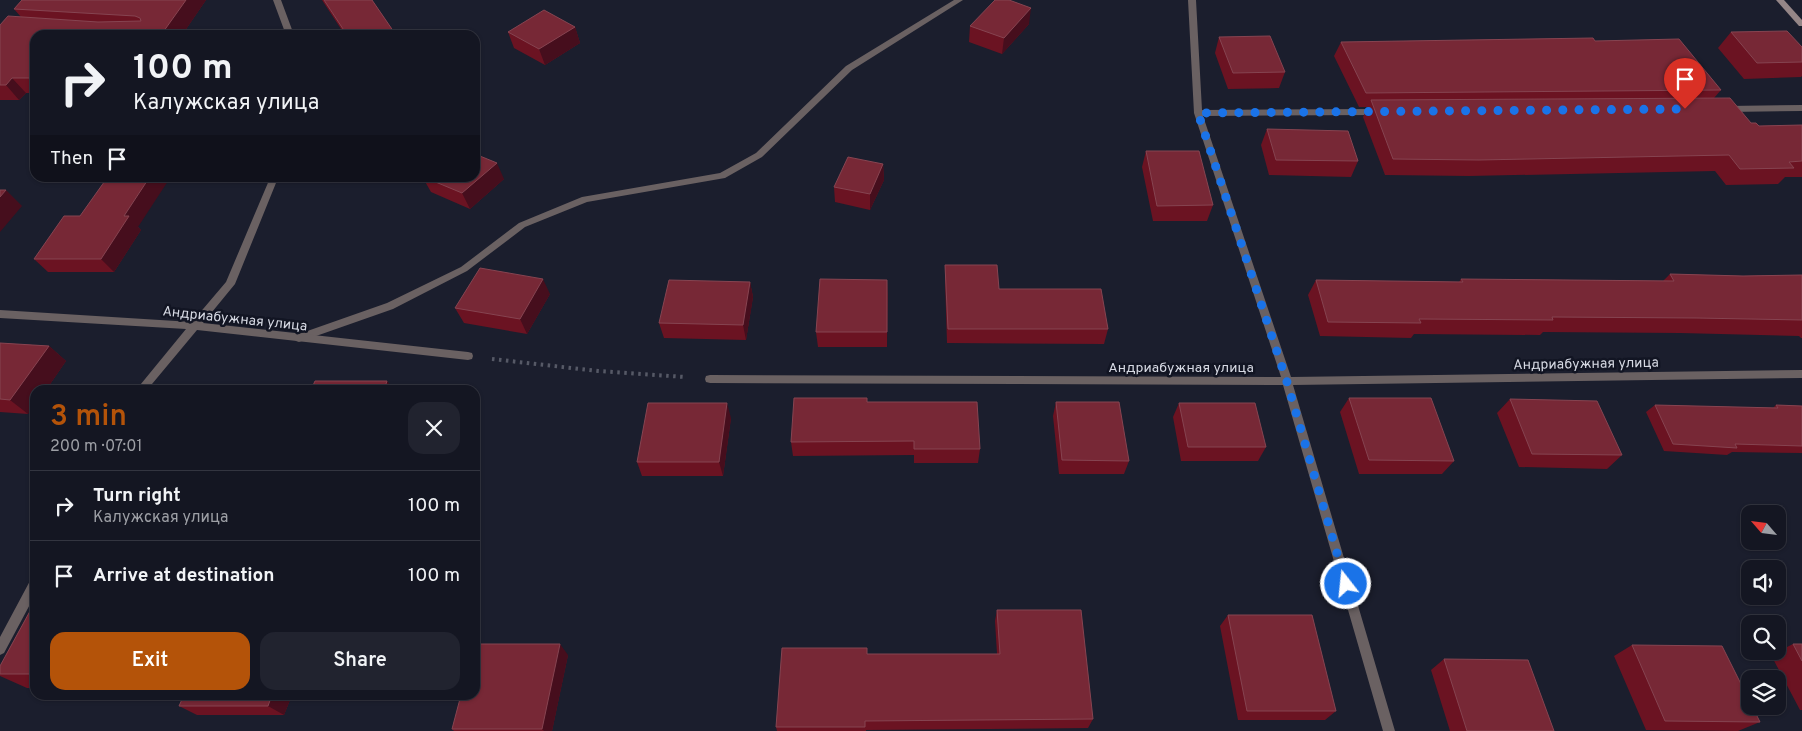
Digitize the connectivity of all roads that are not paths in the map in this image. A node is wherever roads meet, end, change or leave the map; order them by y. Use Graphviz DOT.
graph roads {
  1 [pos="277,0"];
  2 [pos="959,0"];
  3 [pos="1192,0"];
  4 [pos="1780,0"];
  5 [pos="1802,24"];
  6 [pos="288,30"];
  7 [pos="1802,108"];
  8 [pos="1713,109"];
  9 [pos="1386,112"];
  10 [pos="1198,113"];
  11 [pos="272,182"];
  12 [pos="0,314"];
  13 [pos="195,326"];
  14 [pos="298,338"];
  15 [pos="468,356"];
  16 [pos="1802,374"];
  17 [pos="710,378"];
  18 [pos="1287,382"];
  19 [pos="145,385"];
  20 [pos="30,592"];
  21 [pos="0,649"];
  22 [pos="1389,731"];
  1 -- 6 [label="street"];
  2 -- 14 [label="street"];
  3 -- 10 [label="street"];
  4 -- 5 [label="main road"];
  7 -- 8 [label="street"];
  9 -- 10 [label="street"];
  10 -- 18 [label="street"];
  11 -- 13 [label="street"];
  12 -- 13 [label="street, Андриабужная улица"];
  13 -- 14 [label="street, Андриабужная улица"];
  13 -- 19 [label="street"];
  14 -- 15 [label="street, Андриабужная улица"];
  16 -- 18 [label="street, Андриабужная улица"];
  17 -- 18 [label="street, Андриабужная улица"];
  18 -- 22 [label="street"];
  20 -- 21 [label="street"];
}
